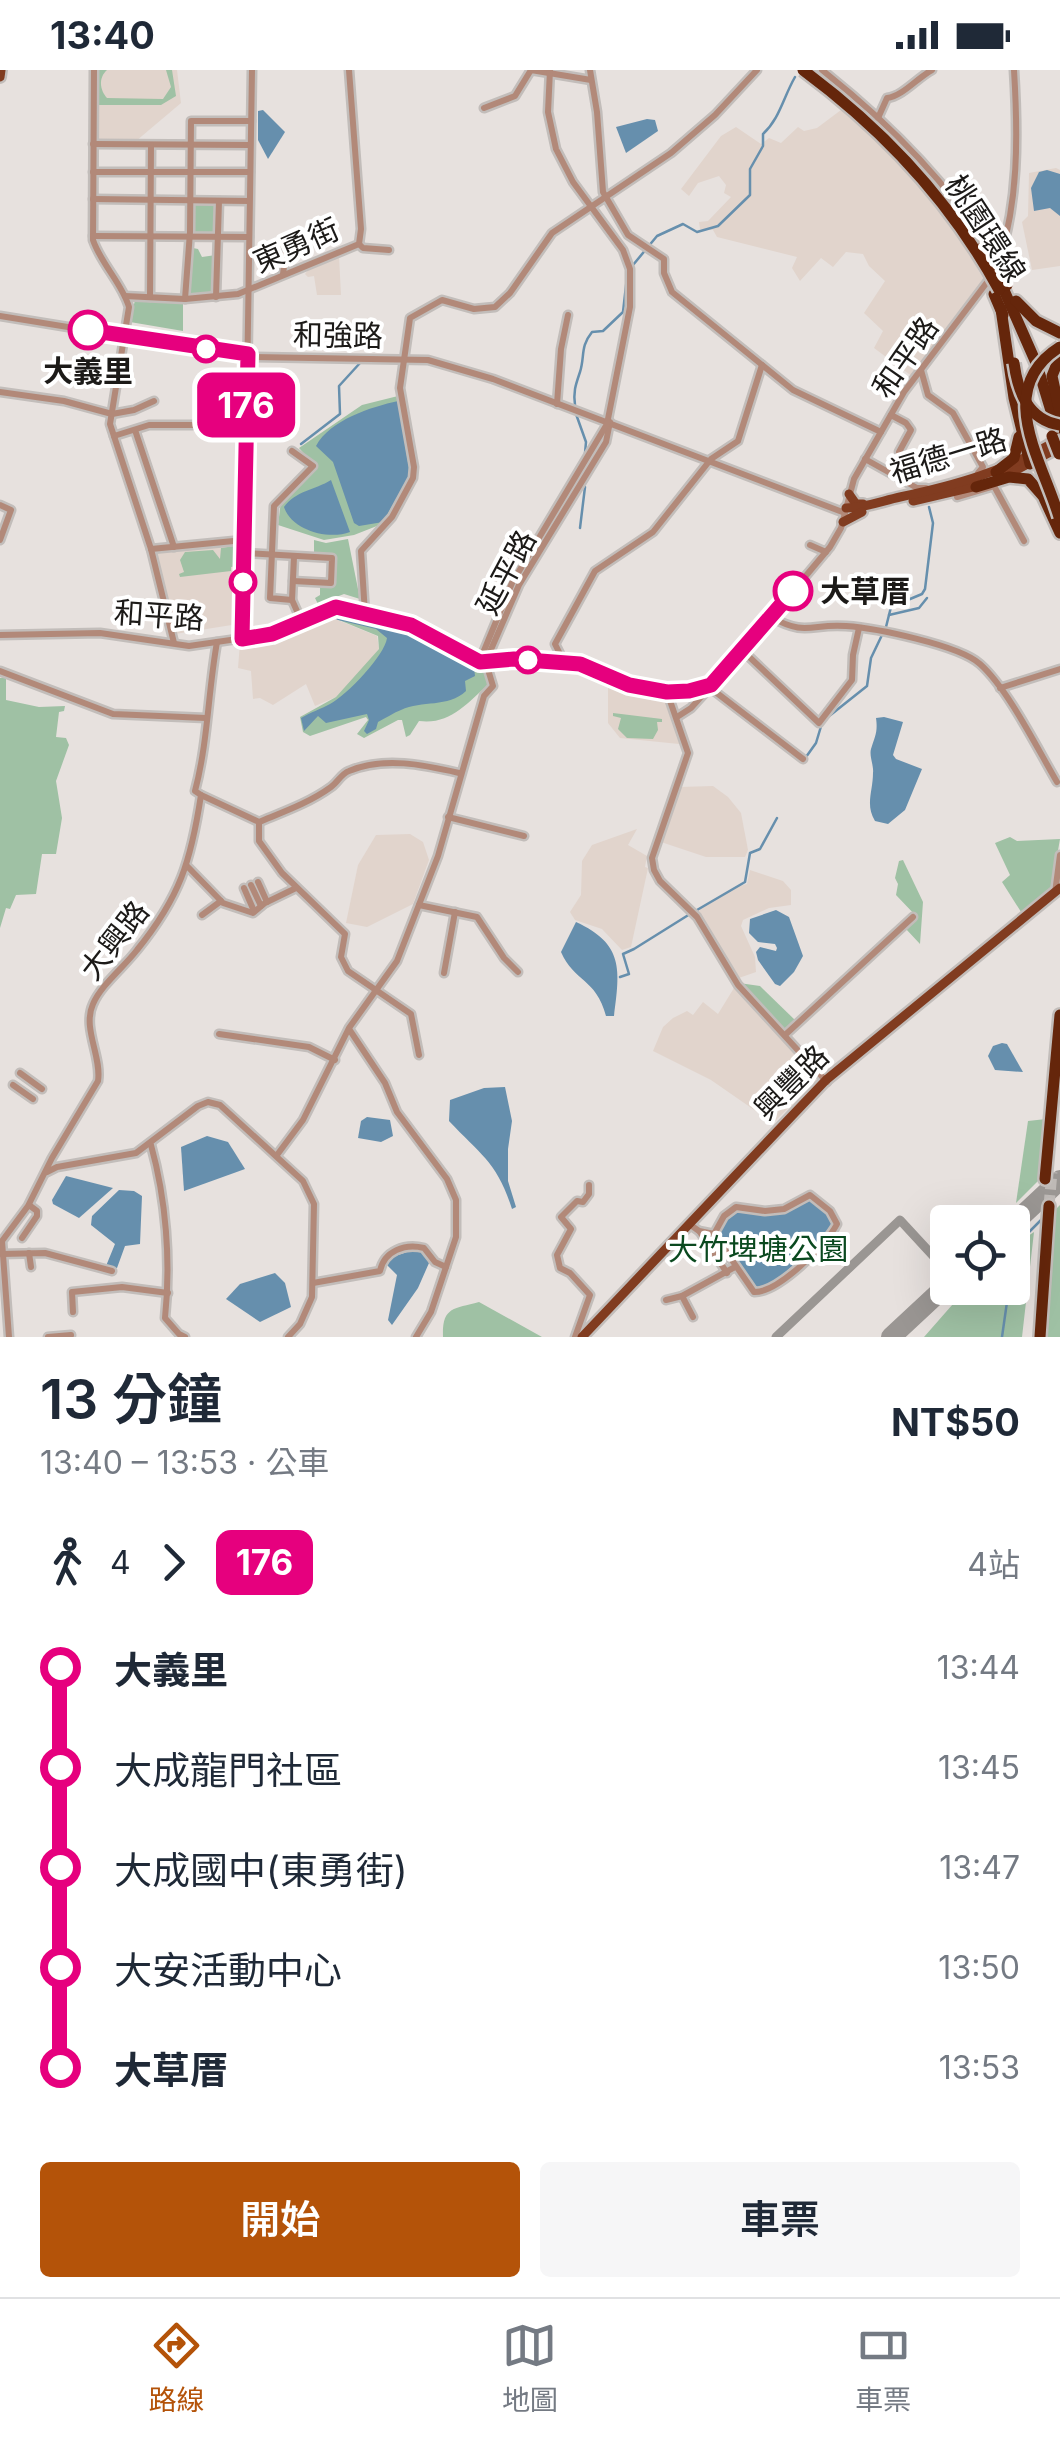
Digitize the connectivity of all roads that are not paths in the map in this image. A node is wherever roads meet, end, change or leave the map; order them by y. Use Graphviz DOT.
graph roads {
  1 [pos="94,70"];
  2 [pos="252,70"];
  3 [pos="348,70"];
  4 [pos="590,70"];
  5 [pos="757,70"];
  6 [pos="814,70"];
  7 [pos="822,70"];
  8 [pos="932,70"];
  9 [pos="1014,70"];
  10 [pos="550,71"];
  11 [pos="800,71"];
  12 [pos="591,80"];
  13 [pos="843,87"];
  14 [pos="835,100"];
  15 [pos="484,108"];
  16 [pos="878,118"];
  17 [pos="251,121"];
  18 [pos="93,144"];
  19 [pos="151,145"];
  20 [pos="190,145"];
  21 [pos="250,146"];
  22 [pos="93,172"];
  23 [pos="250,172"];
  24 [pos="150,173"];
  25 [pos="190,173"];
  26 [pos="606,196"];
  27 [pos="93,199"];
  28 [pos="150,201"];
  29 [pos="249,201"];
  30 [pos="190,202"];
  31 [pos="220,202"];
  32 [pos="590,206"];
  33 [pos="93,236"];
  34 [pos="150,236"];
  35 [pos="190,236"];
  36 [pos="220,236"];
  37 [pos="249,236"];
  38 [pos="288,238"];
  39 [pos="359,244"];
  40 [pos="389,250"];
  41 [pos="998,266"];
  42 [pos="283,276"];
  43 [pos="998,288"];
  44 [pos="248,292"];
  45 [pos="125,296"];
  46 [pos="150,296"];
  47 [pos="216,297"];
  48 [pos="186,299"];
  49 [pos="1001,309"];
  50 [pos="568,315"];
  51 [pos="0,316"];
  52 [pos="1060,330"];
  53 [pos="124,336"];
  54 [pos="731,342"];
  55 [pos="717,346"];
  56 [pos="1060,346"];
  57 [pos="248,354"];
  58 [pos="403,356"];
  59 [pos="1060,356"];
  60 [pos="762,365"];
  61 [pos="921,369"];
  62 [pos="0,392"];
  63 [pos="154,401"];
  64 [pos="558,402"];
  65 [pos="1017,412"];
  66 [pos="1060,413"];
  67 [pos="112,414"];
  68 [pos="891,416"];
  69 [pos="609,423"];
  70 [pos="246,424"];
  71 [pos="135,430"];
  72 [pos="881,432"];
  73 [pos="114,436"];
  74 [pos="1058,436"];
  75 [pos="292,451"];
  76 [pos="898,452"];
  77 [pos="1059,457"];
  78 [pos="865,460"];
  79 [pos="1029,460"];
  80 [pos="710,461"];
  81 [pos="996,472"];
  82 [pos="955,487"];
  83 [pos="976,487"];
  84 [pos="849,494"];
  85 [pos="886,501"];
  86 [pos="0,505"];
  87 [pos="845,514"];
  88 [pos="1060,518"];
  89 [pos="1060,534"];
  90 [pos="0,540"];
  91 [pos="244,540"];
  92 [pos="1024,542"];
  93 [pos="810,545"];
  94 [pos="174,547"];
  95 [pos="151,549"];
  96 [pos="826,552"];
  97 [pos="244,553"];
  98 [pos="272,555"];
  99 [pos="294,556"];
  100 [pos="293,582"];
  101 [pos="292,600"];
  102 [pos="364,614"];
  103 [pos="771,616"];
  104 [pos="301,620"];
  105 [pos="860,628"];
  106 [pos="0,635"];
  107 [pos="242,639"];
  108 [pos="217,642"];
  109 [pos="174,644"];
  110 [pos="743,651"];
  111 [pos="560,654"];
  112 [pos="485,662"];
  113 [pos="1060,669"];
  114 [pos="1,672"];
  115 [pos="710,686"];
  116 [pos="1000,688"];
  117 [pos="667,692"];
  118 [pos="206,718"];
  119 [pos="677,718"];
  120 [pos="804,759"];
  121 [pos="460,773"];
  122 [pos="1057,782"];
  123 [pos="198,793"];
  124 [pos="448,817"];
  125 [pos="259,822"];
  126 [pos="524,836"];
  127 [pos="1060,855"];
  128 [pos="188,866"];
  129 [pos="296,888"];
  130 [pos="1057,893"];
  131 [pos="221,902"];
  132 [pos="264,904"];
  133 [pos="419,905"];
  134 [pos="456,912"];
  135 [pos="254,913"];
  136 [pos="202,915"];
  137 [pos="913,918"];
  138 [pos="518,972"];
  139 [pos="444,973"];
  140 [pos="376,990"];
  141 [pos="1060,1015"];
  142 [pos="349,1028"];
  143 [pos="219,1034"];
  144 [pos="785,1035"];
  145 [pos="419,1054"];
  146 [pos="335,1060"];
  147 [pos="20,1073"];
  148 [pos="827,1082"];
  149 [pos="13,1085"];
  150 [pos="1060,1088"];
  151 [pos="42,1089"];
  152 [pos="33,1100"];
  153 [pos="151,1145"];
  154 [pos="277,1155"];
  155 [pos="46,1173"];
  156 [pos="589,1185"];
  157 [pos="29,1204"];
  158 [pos="1045,1214"];
  159 [pos="696,1229"];
  160 [pos="714,1234"];
  161 [pos="22,1238"];
  162 [pos="29,1252"];
  163 [pos="2,1254"];
  164 [pos="31,1266"];
  165 [pos="446,1267"];
  166 [pos="735,1267"];
  167 [pos="112,1271"];
  168 [pos="727,1273"];
  169 [pos="313,1283"];
  170 [pos="168,1293"];
  171 [pos="682,1296"];
  172 [pos="666,1300"];
  173 [pos="73,1312"];
  174 [pos="693,1317"];
  175 [pos="71,1335"];
  176 [pos="8,1337"];
  177 [pos="48,1337"];
  178 [pos="185,1337"];
  179 [pos="288,1337"];
  180 [pos="416,1337"];
  181 [pos="581,1337"];
  182 [pos="1036,1337"];
  1 -- 18 [label="street"];
  2 -- 17 [label="street"];
  3 -- 39 [label="street, 東勇街"];
  4 -- 12 [label="street"];
  5 -- 26 [label="street"];
  6 -- 43 [label="highway, 桃園環線, bridge"];
  7 -- 13 [label="street"];
  8 -- 16 [label="street"];
  9 -- 41 [label="street, 和平路"];
  10 -- 12 [label="street"];
  10 -- 15 [label="street"];
  10 -- 32 [label="street, 延平路"];
  11 -- 14 [label="street"];
  11 -- 43 [label="highway, 桃園環線, bridge"];
  12 -- 26 [label="street"];
  13 -- 14 [label="street"];
  13 -- 16 [label="street"];
  14 -- 43 [label="street"];
  16 -- 41 [label="street"];
  17 -- 20 [label="street"];
  17 -- 21 [label="street"];
  18 -- 19 [label="street"];
  18 -- 22 [label="street"];
  19 -- 20 [label="street"];
  19 -- 24 [label="street"];
  20 -- 21 [label="street"];
  20 -- 25 [label="street"];
  21 -- 23 [label="street"];
  22 -- 24 [label="street"];
  22 -- 27 [label="street"];
  23 -- 25 [label="street"];
  23 -- 29 [label="street"];
  24 -- 25 [label="street"];
  24 -- 28 [label="street"];
  25 -- 30 [label="street"];
  26 -- 32 [label="street"];
  26 -- 60 [label="street"];
  27 -- 28 [label="street"];
  27 -- 33 [label="street"];
  28 -- 30 [label="street"];
  28 -- 34 [label="street"];
  29 -- 31 [label="street"];
  29 -- 37 [label="street"];
  30 -- 31 [label="street"];
  30 -- 35 [label="street"];
  31 -- 36 [label="street"];
  32 -- 58 [label="street"];
  32 -- 69 [label="street, 延平路"];
  33 -- 34 [label="street"];
  33 -- 45 [label="street"];
  34 -- 35 [label="street"];
  34 -- 46 [label="street"];
  35 -- 36 [label="street"];
  35 -- 48 [label="street"];
  36 -- 37 [label="street"];
  36 -- 47 [label="street"];
  37 -- 44 [label="street"];
  38 -- 42 [label="street"];
  39 -- 40 [label="street"];
  39 -- 42 [label="street, 東勇街"];
  41 -- 43 [label="street, 和平路"];
  42 -- 44 [label="street, 東勇街"];
  43 -- 49 [label="highway"];
  43 -- 52 [label="highway"];
  43 -- 61 [label="street, 和平路"];
  43 -- 74 [label="highway, 桃園環線"];
  44 -- 47 [label="street"];
  44 -- 57 [label="street, 東勇街"];
  45 -- 46 [label="street"];
  45 -- 53 [label="street"];
  46 -- 48 [label="street"];
  47 -- 48 [label="street"];
  49 -- 65 [label="highway"];
  49 -- 74 [label="highway, bridge"];
  50 -- 64 [label="street"];
  51 -- 53 [label="street, 和強路"];
  53 -- 57 [label="street, 和強路"];
  53 -- 67 [label="street"];
  54 -- 55 [label="street"];
  56 -- 88 [label="highway, bridge"];
  57 -- 58 [label="street, 和強路"];
  57 -- 70 [label="street, 東勇街"];
  58 -- 64 [label="street, 和強路"];
  58 -- 102 [label="street"];
  59 -- 66 [label="highway"];
  60 -- 72 [label="street"];
  60 -- 80 [label="street"];
  61 -- 68 [label="street, 和平路"];
  61 -- 82 [label="street"];
  62 -- 67 [label="street"];
  63 -- 67 [label="street"];
  64 -- 69 [label="street, 和強路"];
  65 -- 79 [label="highway"];
  65 -- 81 [label="highway"];
  67 -- 73 [label="street"];
  68 -- 72 [label="street, 和平路"];
  68 -- 76 [label="street"];
  69 -- 80 [label="street, 和強路"];
  69 -- 112 [label="street, 延平路"];
  70 -- 71 [label="street"];
  70 -- 91 [label="street, 東勇街"];
  71 -- 73 [label="street"];
  71 -- 94 [label="street"];
  72 -- 78 [label="street, 和平路"];
  73 -- 95 [label="street"];
  74 -- 77 [label="highway, 桃園環線, bridge"];
  74 -- 79 [label="main road, 福德一路"];
  75 -- 98 [label="street"];
  78 -- 82 [label="street"];
  78 -- 84 [label="street, 和平路"];
  79 -- 81 [label="main road, 福德一路"];
  79 -- 83 [label="main road, 福德一路"];
  80 -- 87 [label="street, 和強路"];
  80 -- 111 [label="street"];
  81 -- 82 [label="main road, 福德一路"];
  82 -- 83 [label="main road, 福德一路"];
  82 -- 85 [label="main road, 福德一路"];
  82 -- 87 [label="main road, 福德一路"];
  82 -- 92 [label="street"];
  83 -- 89 [label="highway"];
  84 -- 85 [label="main road"];
  84 -- 87 [label="street, 和平路"];
  85 -- 87 [label="main road, 福德一路"];
  86 -- 90 [label="street"];
  87 -- 96 [label="street, 和平路"];
  91 -- 94 [label="street"];
  91 -- 97 [label="street, 東勇街"];
  93 -- 96 [label="street"];
  94 -- 95 [label="street"];
  95 -- 109 [label="street"];
  96 -- 103 [label="street, 和平路"];
  97 -- 98 [label="street"];
  97 -- 107 [label="street, 東勇街"];
  98 -- 99 [label="street"];
  98 -- 101 [label="street"];
  99 -- 100 [label="street"];
  99 -- 100 [label="street"];
  100 -- 101 [label="street"];
  101 -- 104 [label="street"];
  102 -- 104 [label="street, 和平路"];
  102 -- 112 [label="street, 和平路"];
  103 -- 105 [label="street"];
  103 -- 110 [label="street, 和平路"];
  104 -- 107 [label="street, 和平路"];
  105 -- 110 [label="street"];
  105 -- 116 [label="street"];
  106 -- 109 [label="street, 和平路"];
  107 -- 108 [label="street, 和平路"];
  108 -- 109 [label="street, 和平路"];
  108 -- 118 [label="street, 大興路"];
  110 -- 115 [label="street, 和平路"];
  112 -- 117 [label="street, 和平路"];
  112 -- 121 [label="street, 延平路"];
  113 -- 116 [label="street"];
  114 -- 118 [label="street"];
  115 -- 117 [label="street, 和平路"];
  115 -- 119 [label="street, 和平路"];
  115 -- 120 [label="street"];
  116 -- 122 [label="street"];
  117 -- 119 [label="street"];
  118 -- 123 [label="street, 大興路"];
  119 -- 144 [label="street"];
  121 -- 124 [label="street, 延平路"];
  121 -- 125 [label="street"];
  123 -- 125 [label="street"];
  123 -- 128 [label="street, 大興路"];
  124 -- 126 [label="street"];
  124 -- 133 [label="street, 延平路"];
  125 -- 129 [label="street"];
  127 -- 130 [label="street"];
  128 -- 131 [label="street"];
  128 -- 155 [label="street, 大興路"];
  129 -- 132 [label="street"];
  129 -- 140 [label="street"];
  130 -- 148 [label="main road, 興豐路"];
  131 -- 135 [label="street"];
  131 -- 136 [label="street"];
  132 -- 135 [label="street"];
  132 -- 135 [label="street"];
  133 -- 134 [label="street"];
  133 -- 140 [label="street, 延平路"];
  134 -- 138 [label="street"];
  134 -- 139 [label="street"];
  137 -- 144 [label="street"];
  140 -- 142 [label="street, 延平路"];
  140 -- 145 [label="street"];
  141 -- 150 [label="highway"];
  142 -- 146 [label="street, 延平路"];
  142 -- 165 [label="street"];
  143 -- 146 [label="street"];
  144 -- 148 [label="street"];
  146 -- 154 [label="street, 延平路"];
  147 -- 151 [label="street"];
  148 -- 159 [label="main road, 興豐路"];
  148 -- 181 [label="main road, 興豐路"];
  149 -- 152 [label="street"];
  153 -- 154 [label="street"];
  153 -- 155 [label="street"];
  153 -- 170 [label="street"];
  154 -- 169 [label="street"];
  155 -- 157 [label="street, 大興路"];
  156 -- 181 [label="street"];
  157 -- 161 [label="street"];
  157 -- 163 [label="street, 大興路"];
  158 -- 182 [label="highway"];
  159 -- 160 [label="street"];
  159 -- 168 [label="street"];
  159 -- 181 [label="main road, 興豐路"];
  160 -- 166 [label="street"];
  160 -- 166 [label="street"];
  162 -- 163 [label="street"];
  162 -- 164 [label="street"];
  162 -- 167 [label="street"];
  163 -- 176 [label="street"];
  165 -- 169 [label="street"];
  165 -- 180 [label="street"];
  166 -- 168 [label="street"];
  168 -- 171 [label="street"];
  169 -- 179 [label="street"];
  170 -- 173 [label="street"];
  170 -- 178 [label="street"];
  171 -- 172 [label="street"];
  171 -- 174 [label="street"];
  175 -- 177 [label="street"];
}
